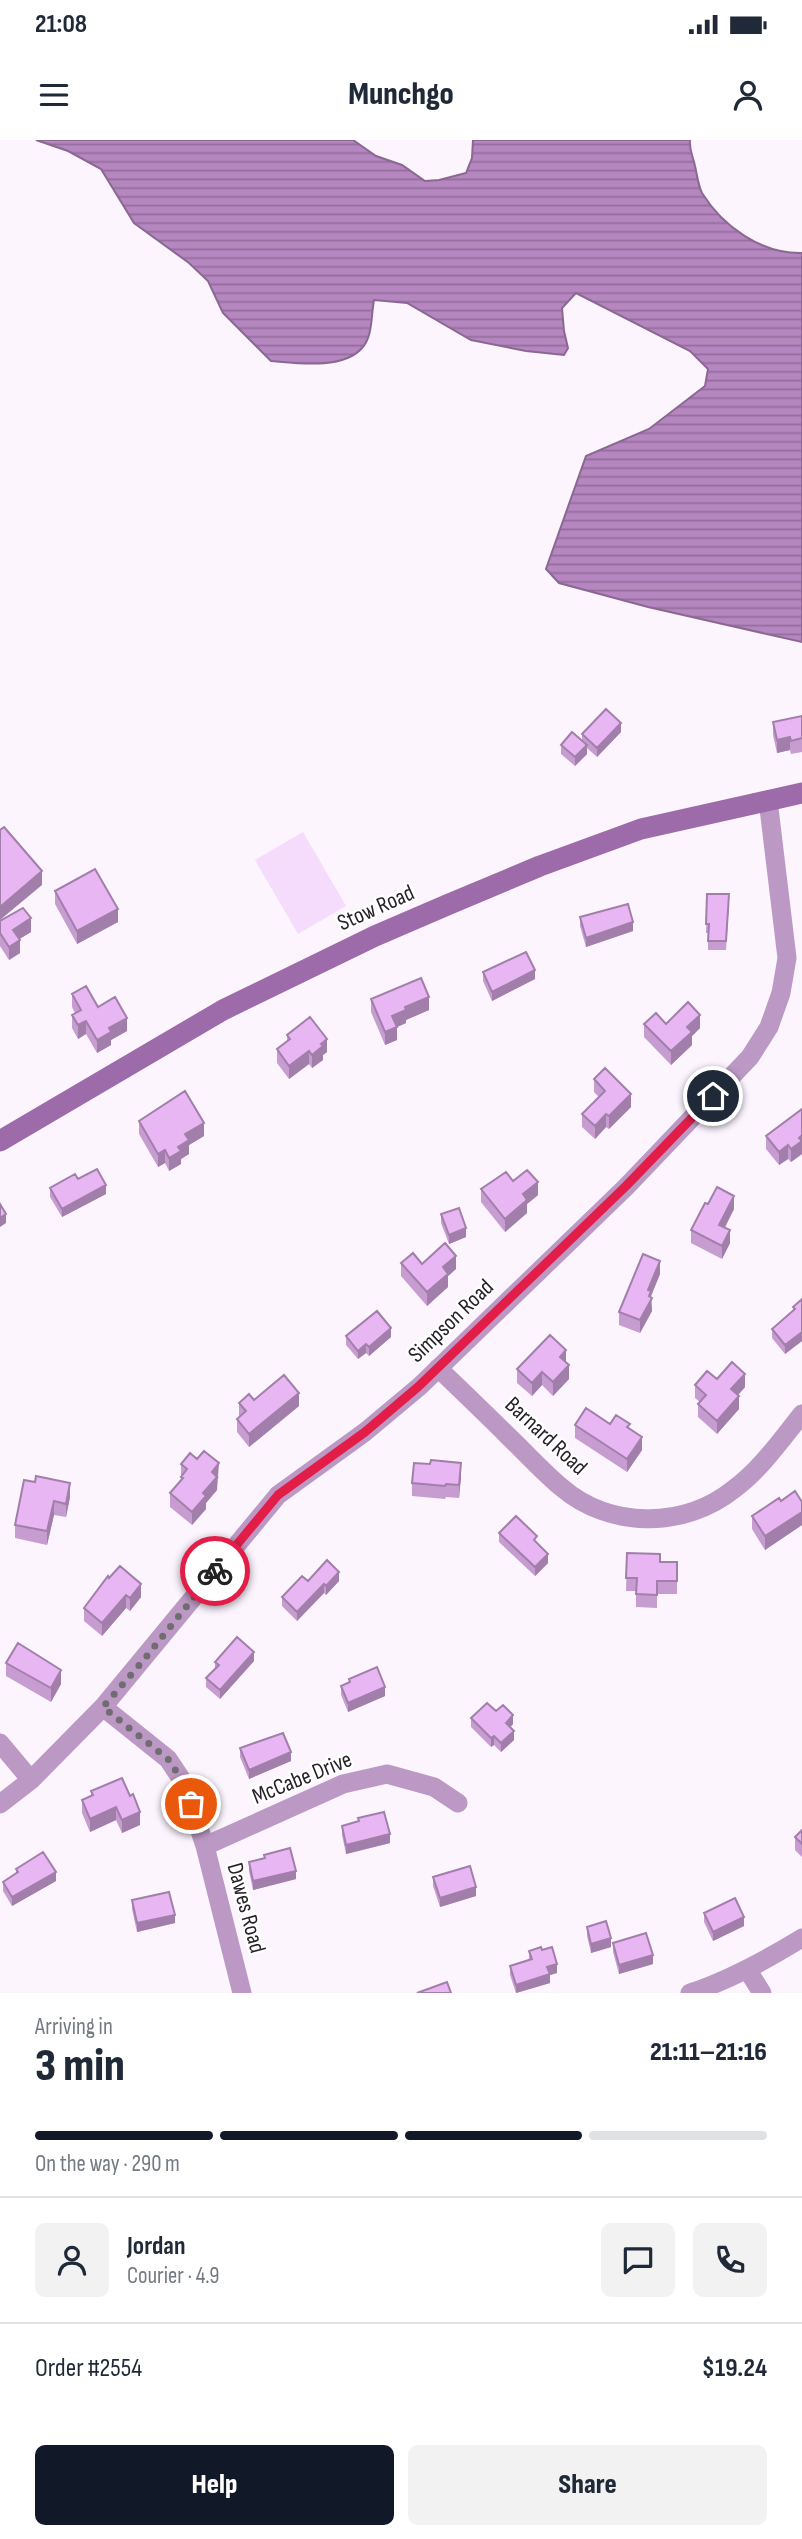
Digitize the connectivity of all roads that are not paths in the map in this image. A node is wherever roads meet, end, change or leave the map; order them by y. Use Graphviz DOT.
graph roads {
  1 [pos="802,793"];
  2 [pos="768,800"];
  3 [pos="0,1141"];
  4 [pos="438,1368"];
  5 [pos="802,1414"];
  6 [pos="103,1707"];
  7 [pos="0,1743"];
  8 [pos="31,1780"];
  9 [pos="458,1803"];
  10 [pos="0,1804"];
  11 [pos="205,1846"];
  12 [pos="802,1938"];
  13 [pos="747,1969"];
  14 [pos="242,1993"];
  15 [pos="690,1993"];
  16 [pos="762,1993"];
  1 -- 2 [label="street, Stow Road"];
  2 -- 3 [label="street, Stow Road"];
  2 -- 4 [label="street, Simpson Road"];
  4 -- 5 [label="street, Barnard Road"];
  4 -- 6 [label="street, Simpson Road"];
  6 -- 8 [label="street, Simpson Road"];
  6 -- 11 [label="street, Dawes Road"];
  7 -- 8 [label="street"];
  8 -- 10 [label="street, Simpson Road"];
  9 -- 11 [label="street, McCabe Drive"];
  11 -- 14 [label="street, Dawes Road"];
  12 -- 13 [label="street"];
  13 -- 15 [label="street"];
  13 -- 16 [label="street"];
}
